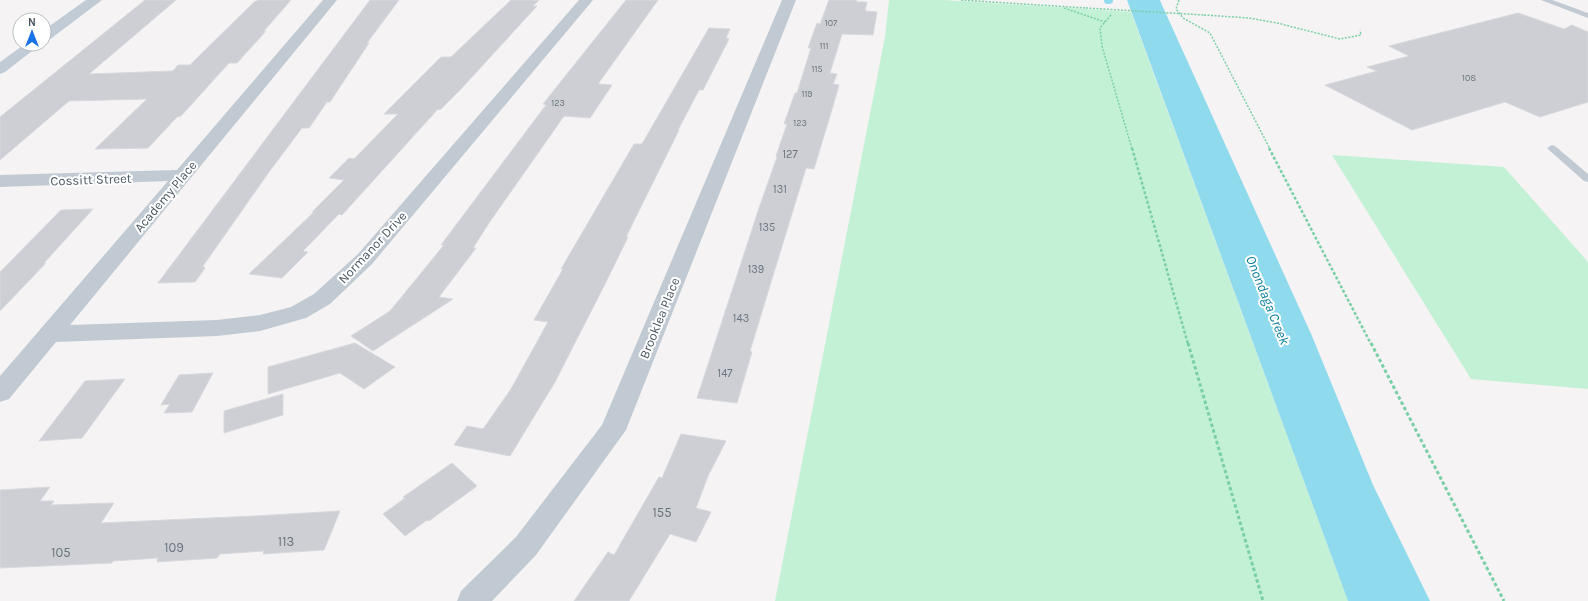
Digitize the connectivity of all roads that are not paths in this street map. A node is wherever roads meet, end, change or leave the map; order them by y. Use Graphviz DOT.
graph roads {
  1 [pos="95,0"];
  2 [pos="330,0"];
  3 [pos="586,0"];
  4 [pos="789,0"];
  5 [pos="1545,0"];
  6 [pos="1588,16"];
  7 [pos="52,31"];
  8 [pos="23,52"];
  9 [pos="0,69"];
  10 [pos="1552,148"];
  11 [pos="182,175"];
  12 [pos="1588,179"];
  13 [pos="0,181"];
  14 [pos="49,334"];
  15 [pos="0,393"];
  16 [pos="472,601"];
  1 -- 7 [label="main road"];
  2 -- 11 [label="street, Academy Place"];
  3 -- 14 [label="street, Normanor Drive"];
  4 -- 16 [label="street, Brooklea Place"];
  5 -- 6 [label="lane"];
  8 -- 9 [label="main road"];
  10 -- 12 [label="lane"];
  11 -- 13 [label="street, Cossitt Street"];
  11 -- 14 [label="street, Academy Place"];
  14 -- 15 [label="street, Academy Place"];
}
